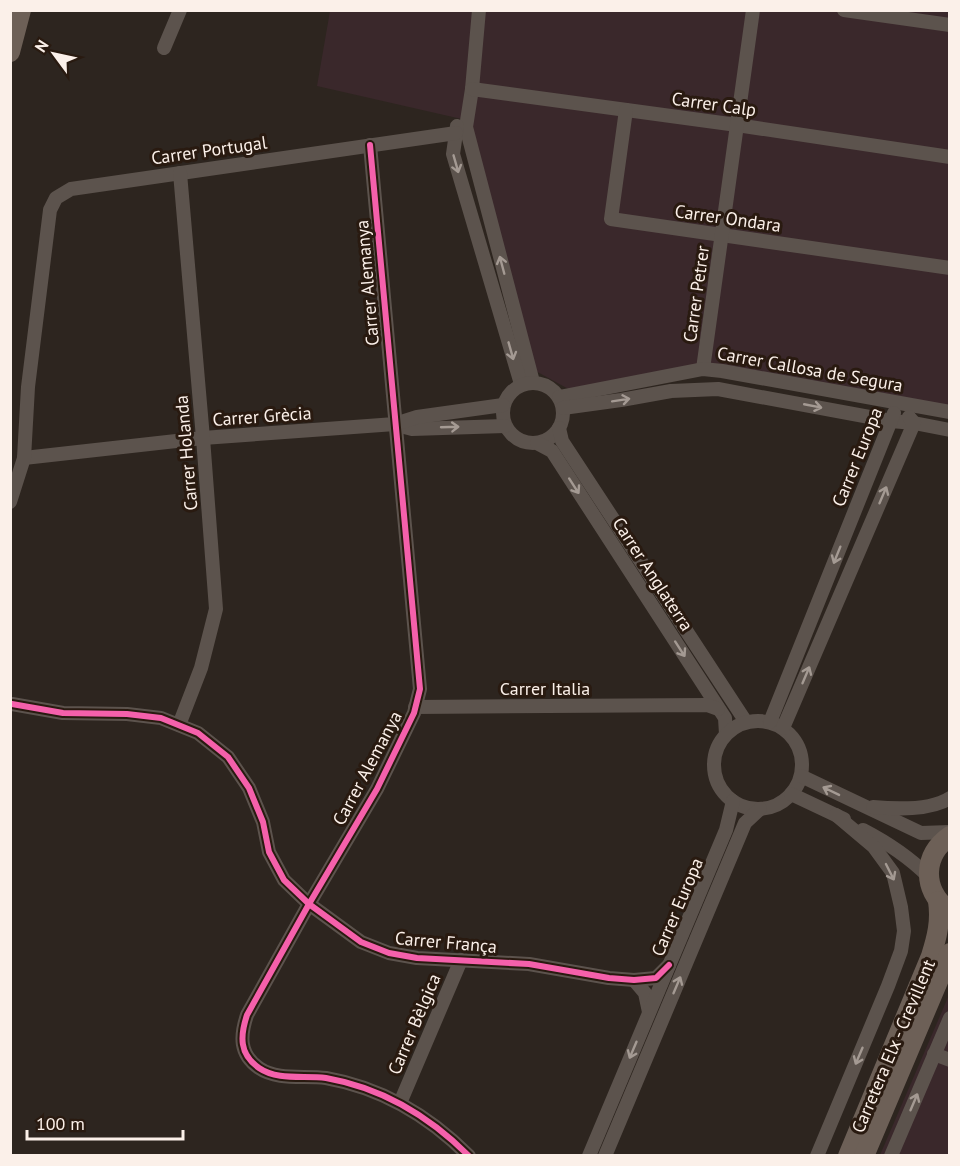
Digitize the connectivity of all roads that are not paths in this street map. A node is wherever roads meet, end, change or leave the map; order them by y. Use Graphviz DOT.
graph roads {
  1 [pos="21,10"];
  2 [pos="180,10"];
  3 [pos="479,10"];
  4 [pos="753,10"];
  5 [pos="844,10"];
  6 [pos="950,25"];
  7 [pos="164,48"];
  8 [pos="10,52"];
  9 [pos="472,88"];
  10 [pos="626,110"];
  11 [pos="737,125"];
  12 [pos="456,133"];
  13 [pos="370,145"];
  14 [pos="950,157"];
  15 [pos="180,172"];
  16 [pos="722,235"];
  17 [pos="950,268"];
  18 [pos="704,369"];
  19 [pos="527,383"];
  20 [pos="561,403"];
  21 [pos="899,403"];
  22 [pos="503,405"];
  23 [pos="950,412"];
  24 [pos="891,421"];
  25 [pos="914,423"];
  26 [pos="395,424"];
  27 [pos="505,426"];
  28 [pos="559,428"];
  29 [pos="950,430"];
  30 [pos="203,438"];
  31 [pos="537,443"];
  32 [pos="24,458"];
  33 [pos="10,502"];
  34 [pos="696,674"];
  35 [pos="675,705"];
  36 [pos="11,707"];
  37 [pos="415,707"];
  38 [pos="718,709"];
  39 [pos="746,722"];
  40 [pos="770,722"];
  41 [pos="179,725"];
  42 [pos="783,728"];
  43 [pos="726,734"];
  44 [pos="801,776"];
  45 [pos="791,794"];
  46 [pos="950,798"];
  47 [pos="733,801"];
  48 [pos="861,806"];
  49 [pos="760,809"];
  50 [pos="836,815"];
  51 [pos="950,834"];
  52 [pos="928,876"];
  53 [pos="309,904"];
  54 [pos="944,906"];
  55 [pos="950,953"];
  56 [pos="461,960"];
  57 [pos="669,965"];
  58 [pos="634,980"];
  59 [pos="649,1012"];
  60 [pos="950,1018"];
  61 [pos="934,1054"];
  62 [pos="950,1060"];
  63 [pos="400,1103"];
  64 [pos="469,1155"];
  65 [pos="589,1155"];
  66 [pos="605,1155"];
  67 [pos="817,1155"];
  68 [pos="848,1155"];
  69 [pos="864,1155"];
  70 [pos="891,1155"];
  1 -- 8 [label="highway"];
  2 -- 7 [label="street"];
  3 -- 9 [label="street"];
  4 -- 11 [label="street, Carrer Petrer"];
  5 -- 6 [label="street"];
  9 -- 10 [label="street, Carrer Calp"];
  9 -- 12 [label="street"];
  19 -- 9 [label="street, one-way"];
  10 -- 11 [label="street, Carrer Calp"];
  10 -- 16 [label="street, Carrer Ondara"];
  11 -- 14 [label="street, Carrer Calp"];
  11 -- 16 [label="street, Carrer Petrer"];
  12 -- 13 [label="street, Carrer Portugal"];
  12 -- 19 [label="street, one-way"];
  13 -- 15 [label="street, Carrer Portugal"];
  13 -- 26 [label="street, Carrer Alemanya"];
  15 -- 30 [label="street, Carrer Holanda"];
  15 -- 32 [label="street, Carrer Portugal"];
  16 -- 17 [label="street, Carrer Ondara"];
  16 -- 18 [label="street, Carrer Petrer"];
  18 -- 20 [label="street, Carrer Callosa de Segura"];
  18 -- 21 [label="street, Carrer Callosa de Segura"];
  19 -- 20 [label="street"];
  19 -- 22 [label="street"];
  20 -- 24 [label="street, Carrer Callosa de Segura, one-way"];
  20 -- 28 [label="street"];
  21 -- 23 [label="street, Carrer Callosa de Segura"];
  21 -- 24 [label="street, Carrer Europa"];
  21 -- 25 [label="street, Carrer Europa"];
  22 -- 26 [label="street, Carrer Grècia"];
  22 -- 27 [label="street"];
  24 -- 25 [label="street, Carrer Callosa de Segura"];
  24 -- 40 [label="street, Carrer Europa, one-way"];
  25 -- 29 [label="street, Carrer Callosa de Segura"];
  42 -- 25 [label="street, one-way"];
  26 -- 27 [label="street, Carrer Grècia, one-way"];
  26 -- 30 [label="street, Carrer Grècia"];
  26 -- 37 [label="street, Carrer Alemanya"];
  27 -- 31 [label="street"];
  28 -- 31 [label="street"];
  28 -- 39 [label="street, Carrer Anglaterra"];
  30 -- 32 [label="street, Carrer Grècia"];
  30 -- 41 [label="street, Carrer Holanda"];
  31 -- 34 [label="street, Carrer Anglaterra, one-way"];
  32 -- 33 [label="street"];
  34 -- 35 [label="street"];
  34 -- 38 [label="street, Carrer Anglaterra"];
  35 -- 37 [label="street, Carrer Italia"];
  35 -- 38 [label="street, Carrer Italia"];
  36 -- 41 [label="street, Carrer França"];
  37 -- 53 [label="street, Carrer Alemanya"];
  38 -- 43 [label="street, Carrer Anglaterra"];
  39 -- 40 [label="street"];
  39 -- 43 [label="street"];
  40 -- 42 [label="street"];
  41 -- 53 [label="street, Carrer França"];
  42 -- 44 [label="street"];
  43 -- 47 [label="street"];
  44 -- 45 [label="street"];
  48 -- 44 [label="street, one-way"];
  45 -- 49 [label="street"];
  45 -- 50 [label="street"];
  46 -- 48 [label="street"];
  47 -- 49 [label="street"];
  47 -- 57 [label="street, Carrer Europa"];
  48 -- 51 [label="street"];
  66 -- 49 [label="street, Carrer Europa, one-way"];
  50 -- 52 [label="street"];
  50 -- 67 [label="street, one-way"];
  51 -- 52 [label="highway"];
  52 -- 54 [label="highway, Carretera Elx - Crevillent"];
  53 -- 56 [label="street, Carrer França"];
  53 -- 63 [label="street, Carrer Alemanya"];
  54 -- 68 [label="highway, Carretera Elx - Crevillent"];
  55 -- 69 [label="highway, Carretera Elx - Crevillent"];
  56 -- 58 [label="street, Carrer França"];
  56 -- 63 [label="street, Carrer Bèlgica"];
  57 -- 58 [label="street"];
  57 -- 59 [label="street, Carrer Europa"];
  58 -- 59 [label="street"];
  59 -- 65 [label="street, Carrer Europa, one-way"];
  60 -- 61 [label="street"];
  61 -- 62 [label="street"];
  70 -- 61 [label="street, one-way"];
  63 -- 64 [label="street, Carrer Alemanya"];
}
